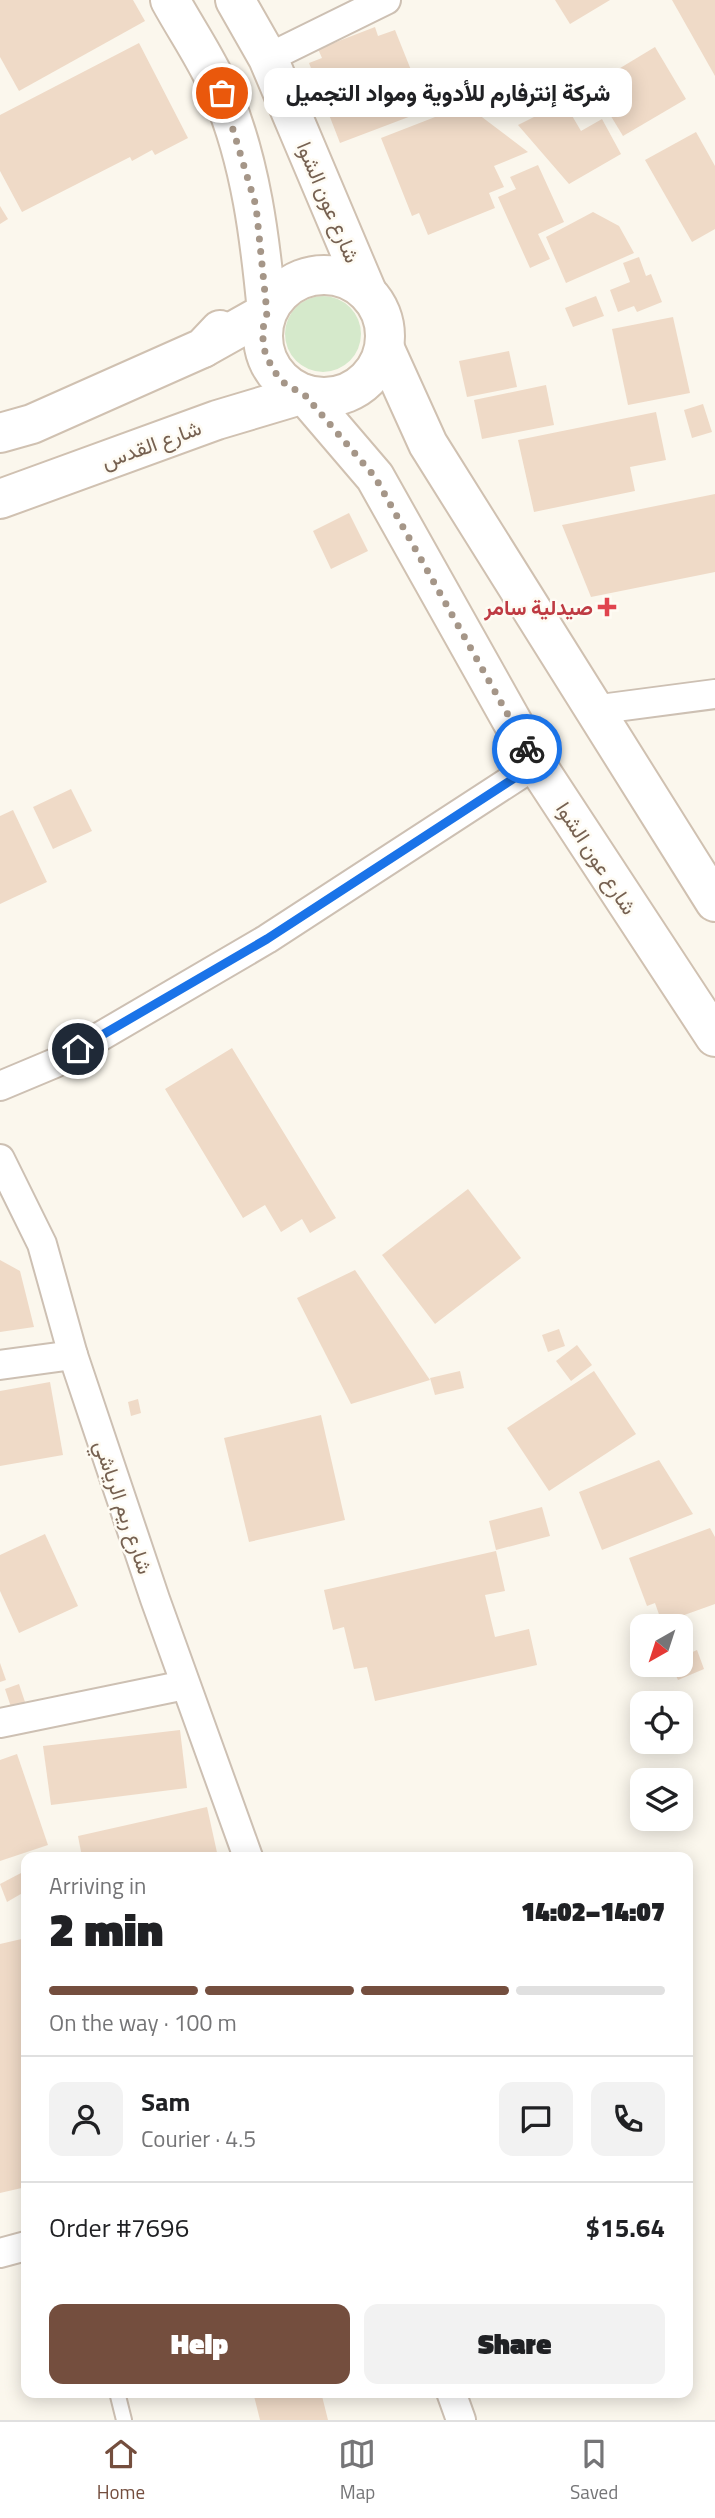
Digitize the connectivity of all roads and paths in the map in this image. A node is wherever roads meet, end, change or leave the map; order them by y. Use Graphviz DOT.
graph roads {
  1 [pos="170,0"];
  2 [pos="235,0"];
  3 [pos="386,0"];
  4 [pos="268,58"];
  5 [pos="262,252"];
  6 [pos="367,292"];
  7 [pos="267,313"];
  8 [pos="202,348"];
  9 [pos="385,349"];
  10 [pos="304,394"];
  11 [pos="234,414"];
  12 [pos="0,433"];
  13 [pos="356,455"];
  14 [pos="0,499"];
  15 [pos="715,694"];
  16 [pos="593,710"];
  17 [pos="536,764"];
  18 [pos="715,902"];
  19 [pos="715,1037"];
  20 [pos="0,1086"];
  21 [pos="0,1159"];
  22 [pos="73,1355"];
  23 [pos="0,1365"];
  24 [pos="185,1685"];
  25 [pos="0,1723"];
  26 [pos="246,1852"];
  27 [pos="21,2247"];
  28 [pos="0,2253"];
  29 [pos="118,2398"];
  30 [pos="453,2398"];
  31 [pos="124,2420"];
  32 [pos="461,2420"];
  1 -- 5 [label="main road"];
  2 -- 4 [label="main road, شارع عون الشوا"];
  3 -- 4 [label="street"];
  4 -- 6 [label="main road, شارع عون الشوا"];
  5 -- 7 [label="main road"];
  5 -- 8 [label="main road"];
  6 -- 7 [label="main road"];
  6 -- 9 [label="main road"];
  7 -- 8 [label="main road"];
  7 -- 10 [label="main road"];
  8 -- 12 [label="main road"];
  9 -- 10 [label="main road"];
  9 -- 16 [label="main road"];
  10 -- 11 [label="main road, شارع القدس"];
  10 -- 13 [label="main road, شارع عون الشوا"];
  11 -- 13 [label="main road"];
  11 -- 14 [label="main road, شارع القدس"];
  13 -- 17 [label="main road, شارع عون الشوا"];
  15 -- 16 [label="street"];
  16 -- 18 [label="main road"];
  17 -- 19 [label="main road, شارع عون الشوا"];
  17 -- 20 [label="street"];
  21 -- 22 [label="street, شارع ريم الرياشي"];
  22 -- 23 [label="street"];
  22 -- 24 [label="street, شارع ريم الرياشي"];
  24 -- 25 [label="street"];
  24 -- 26 [label="street, شارع ريم الرياشي"];
  27 -- 28 [label="street"];
  29 -- 31 [label="lane"];
  30 -- 32 [label="street"];
}
